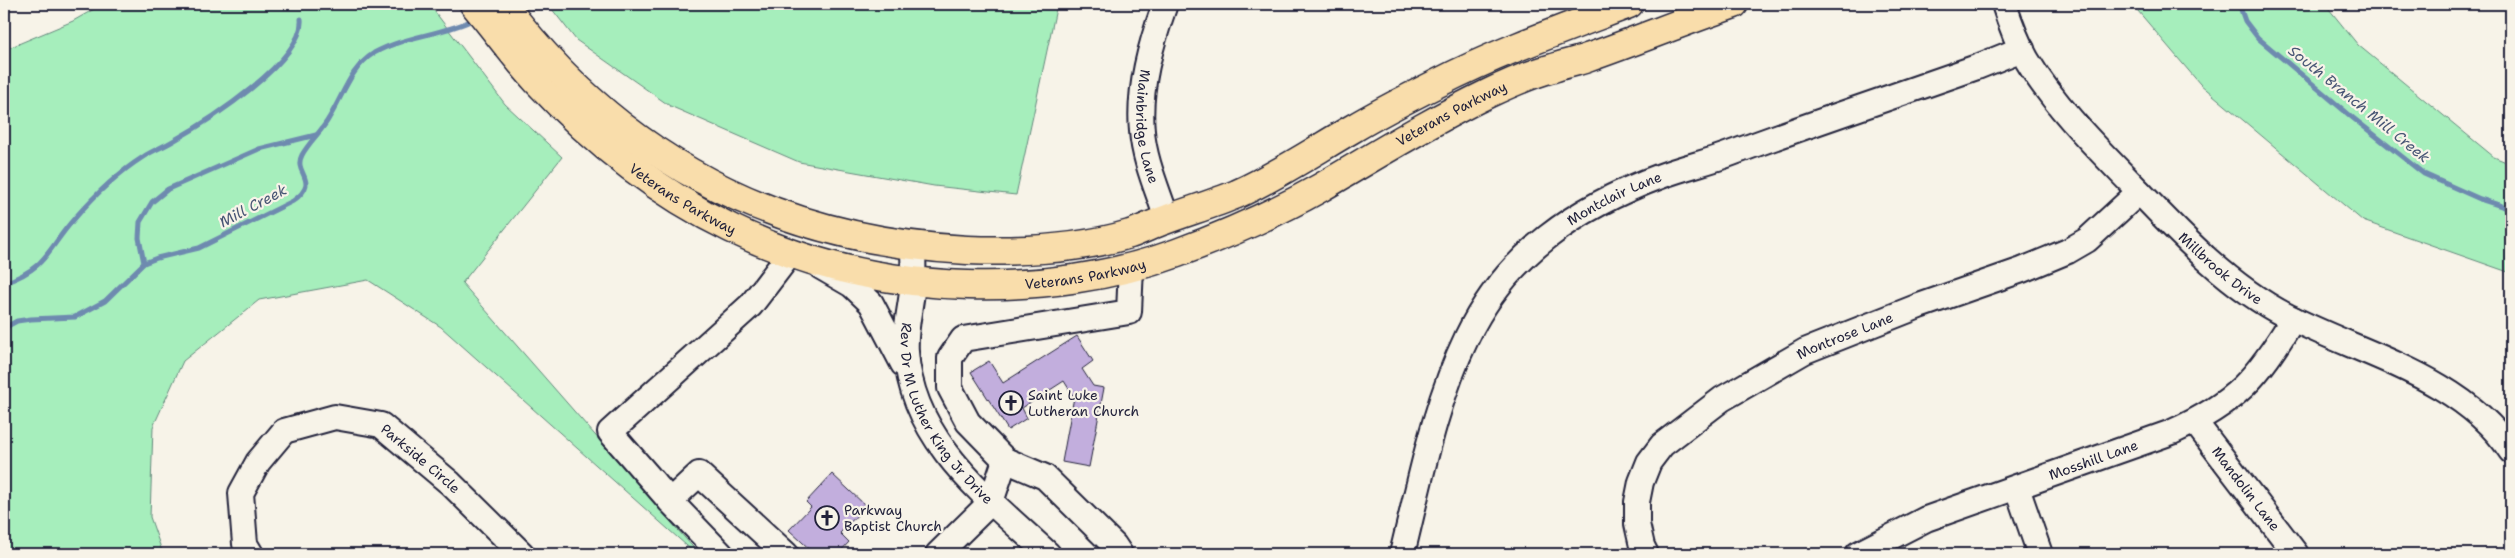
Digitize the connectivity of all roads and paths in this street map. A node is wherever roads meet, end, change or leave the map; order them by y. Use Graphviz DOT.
graph roads {
  1 [pos="474,4"];
  2 [pos="503,4"];
  3 [pos="1164,4"];
  4 [pos="1629,4"];
  5 [pos="1734,4"];
  6 [pos="2004,4"];
  7 [pos="2022,49"];
  8 [pos="2139,192"];
  9 [pos="1166,219"];
  10 [pos="913,246"];
  11 [pos="800,256"];
  12 [pos="1131,267"];
  13 [pos="913,281"];
  14 [pos="2293,319"];
  15 [pos="909,377"];
  16 [pos="2194,422"];
  17 [pos="2511,451"];
  18 [pos="1005,460"];
  19 [pos="2017,488"];
  20 [pos="670,501"];
  21 [pos="991,502"];
  22 [pos="251,554"];
  23 [pos="522,554"];
  24 [pos="721,554"];
  25 [pos="786,554"];
  26 [pos="938,554"];
  27 [pos="1048,554"];
  28 [pos="1120,554"];
  29 [pos="1402,554"];
  30 [pos="1646,554"];
  31 [pos="1858,554"];
  32 [pos="2040,554"];
  33 [pos="2296,554"];
  1 -- 11 [label="main road, Veterans Parkway"];
  2 -- 10 [label="main road, Veterans Parkway"];
  3 -- 9 [label="street, Mainbridge Lane"];
  4 -- 9 [label="main road, Veterans Parkway"];
  5 -- 12 [label="main road, Veterans Parkway"];
  6 -- 7 [label="street, Millbrook Drive"];
  7 -- 8 [label="street, Millbrook Drive"];
  7 -- 29 [label="street, Montclair Lane"];
  8 -- 14 [label="street, Millbrook Drive"];
  8 -- 30 [label="street, Montrose Lane"];
  9 -- 10 [label="main road, Veterans Parkway"];
  10 -- 13 [label="street, Rev Dr M Luther King Jr Drive"];
  11 -- 13 [label="main road, Veterans Parkway"];
  11 -- 15 [label="street"];
  11 -- 20 [label="street"];
  12 -- 13 [label="main road, Veterans Parkway"];
  12 -- 18 [label="street"];
  13 -- 15 [label="street, Rev Dr M Luther King Jr Drive"];
  14 -- 16 [label="street, Mosshill Lane"];
  14 -- 17 [label="street, Millbrook Drive"];
  15 -- 21 [label="street, Rev Dr M Luther King Jr Drive"];
  16 -- 19 [label="street, Mosshill Lane"];
  16 -- 33 [label="street, Mandolin Lane"];
  18 -- 21 [label="street"];
  18 -- 28 [label="street"];
  19 -- 31 [label="street, Mosshill Lane"];
  19 -- 32 [label="street"];
  20 -- 24 [label="street"];
  20 -- 25 [label="street"];
  21 -- 26 [label="street"];
  21 -- 27 [label="street, Rev Dr M Luther King Jr Drive"];
  22 -- 23 [label="street, Parkside Circle"];
}
